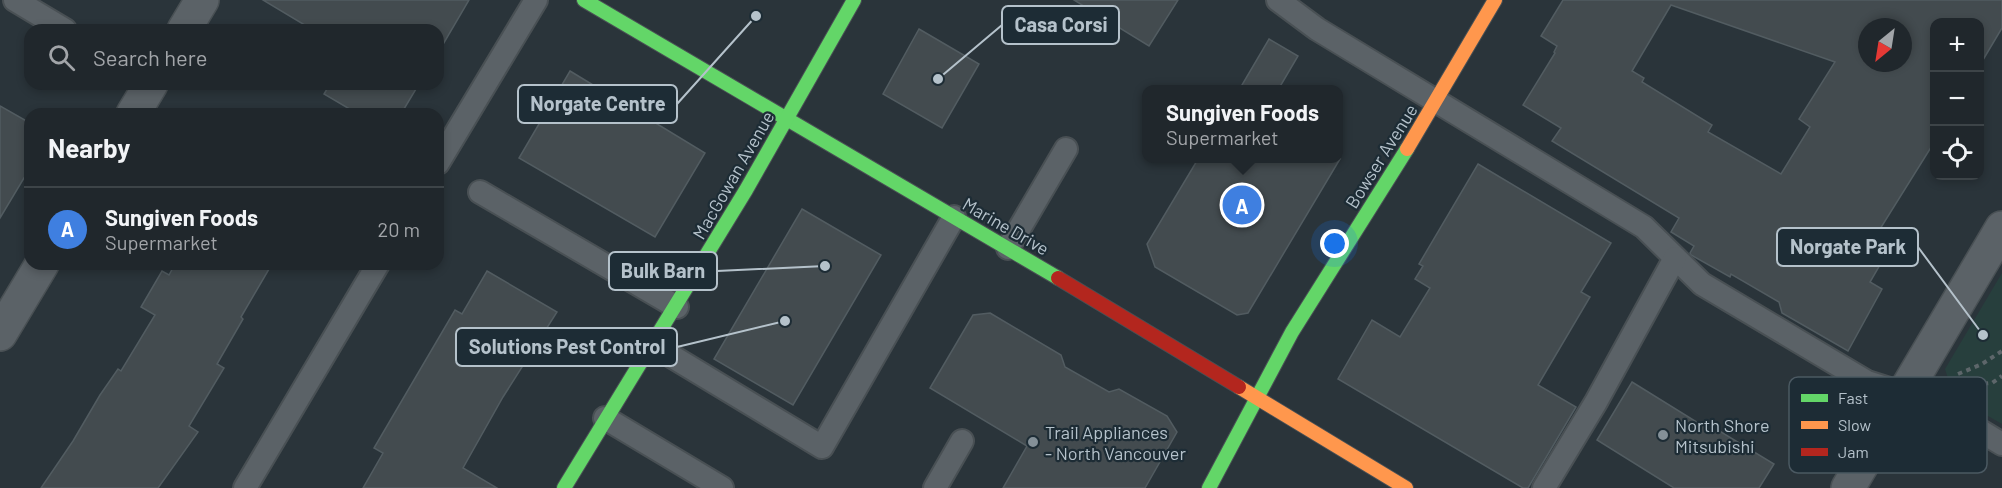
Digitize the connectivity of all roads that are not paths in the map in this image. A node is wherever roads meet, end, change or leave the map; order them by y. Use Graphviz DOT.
graph roads {
  1 [pos="15,0"];
  2 [pos="202,0"];
  3 [pos="536,0"];
  4 [pos="584,0"];
  5 [pos="854,0"];
  6 [pos="1278,0"];
  7 [pos="1495,0"];
  8 [pos="55,24"];
  9 [pos="188,24"];
  10 [pos="148,90"];
  11 [pos="1437,101"];
  12 [pos="137,108"];
  13 [pos="787,119"];
  14 [pos="1066,149"];
  15 [pos="444,153"];
  16 [pos="480,192"];
  17 [pos="954,217"];
  18 [pos="2002,228"];
  19 [pos="1008,248"];
  20 [pos="1675,258"];
  21 [pos="38,270"];
  22 [pos="374,270"];
  23 [pos="677,307"];
  24 [pos="4,320"];
  25 [pos="653,345"];
  26 [pos="1859,377"];
  27 [pos="1915,377"];
  28 [pos="1257,398"];
  29 [pos="605,418"];
  30 [pos="1987,435"];
  31 [pos="962,441"];
  32 [pos="2002,444"];
  33 [pos="1857,473"];
  34 [pos="245,488"];
  35 [pos="564,488"];
  36 [pos="722,488"];
  37 [pos="935,488"];
  38 [pos="1209,488"];
  39 [pos="1406,488"];
  40 [pos="1544,488"];
  41 [pos="1848,488"];
  1 -- 8 [label="lane"];
  2 -- 9 [label="street"];
  3 -- 15 [label="lane"];
  4 -- 13 [label="street, Marine Drive"];
  5 -- 13 [label="street, MacGowan Avenue"];
  6 -- 11 [label="lane"];
  7 -- 11 [label="street, Bowser Avenue"];
  10 -- 12 [label="street"];
  11 -- 20 [label="lane"];
  11 -- 28 [label="street, Bowser Avenue"];
  13 -- 17 [label="street, Marine Drive"];
  13 -- 23 [label="street, MacGowan Avenue"];
  14 -- 19 [label="lane"];
  16 -- 23 [label="lane"];
  17 -- 19 [label="street, Marine Drive"];
  17 -- 25 [label="lane"];
  18 -- 27 [label="street"];
  19 -- 28 [label="street, Marine Drive"];
  20 -- 26 [label="lane"];
  20 -- 40 [label="lane"];
  21 -- 24 [label="street"];
  22 -- 34 [label="lane"];
  23 -- 25 [label="street, MacGowan Avenue"];
  25 -- 29 [label="street, MacGowan Avenue"];
  28 -- 38 [label="street, Bowser Avenue"];
  28 -- 39 [label="street, Marine Drive"];
  29 -- 35 [label="street, MacGowan Avenue"];
  29 -- 36 [label="lane"];
  30 -- 32 [label="lane"];
  31 -- 37 [label="lane"];
  33 -- 41 [label="street"];
}
